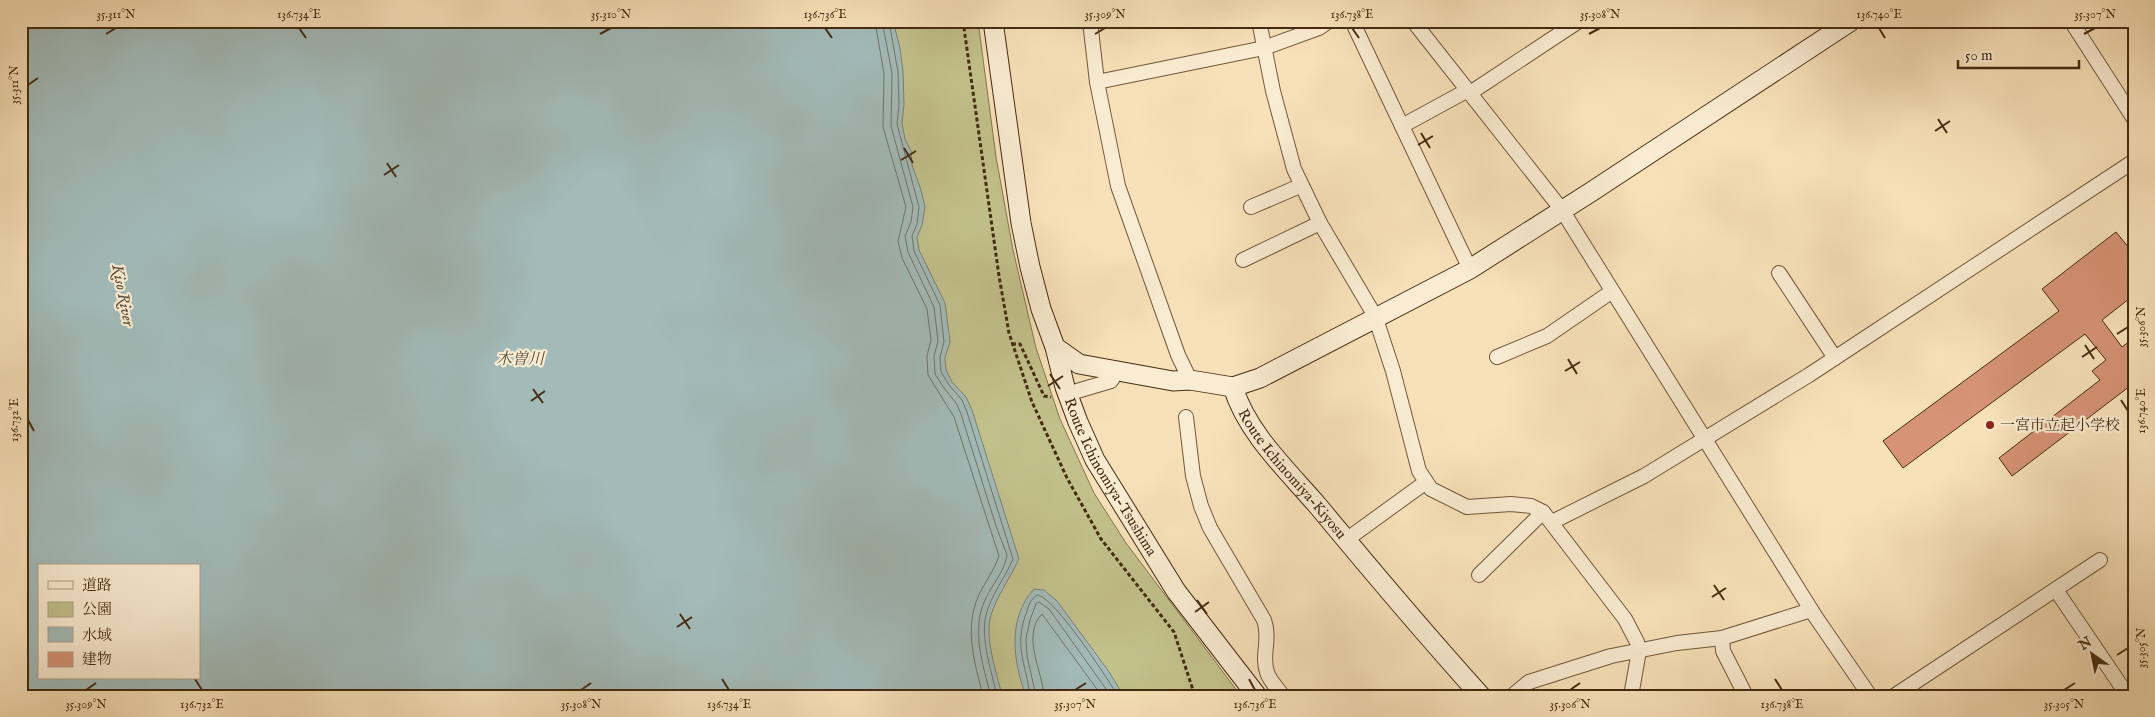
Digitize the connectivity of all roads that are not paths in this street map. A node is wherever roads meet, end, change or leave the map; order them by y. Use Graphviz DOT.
graph roads {
  1 [pos="993,21"];
  2 [pos="1090,21"];
  3 [pos="1259,21"];
  4 [pos="1329,21"];
  5 [pos="1352,21"];
  6 [pos="1413,21"];
  7 [pos="1579,21"];
  8 [pos="1851,21"];
  9 [pos="2070,21"];
  10 [pos="1264,48"];
  11 [pos="1097,82"];
  12 [pos="1469,91"];
  13 [pos="2134,119"];
  14 [pos="1402,126"];
  15 [pos="2134,161"];
  16 [pos="1300,186"];
  17 [pos="1251,207"];
  18 [pos="1562,210"];
  19 [pos="1320,223"];
  20 [pos="1242,260"];
  21 [pos="1470,268"];
  22 [pos="1779,273"];
  23 [pos="1612,292"];
  24 [pos="1375,316"];
  25 [pos="1055,347"];
  26 [pos="1497,357"];
  27 [pos="1835,358"];
  28 [pos="1117,371"];
  29 [pos="1190,380"];
  30 [pos="1233,387"];
  31 [pos="1077,391"];
  32 [pos="1186,417"];
  33 [pos="1705,438"];
  34 [pos="1426,482"];
  35 [pos="1547,517"];
  36 [pos="1346,540"];
  37 [pos="2100,560"];
  38 [pos="1479,575"];
  39 [pos="2056,590"];
  40 [pos="1811,610"];
  41 [pos="1722,638"];
  42 [pos="1639,651"];
  43 [pos="1257,696"];
  44 [pos="1283,696"];
  45 [pos="1481,696"];
  46 [pos="1512,696"];
  47 [pos="1631,696"];
  48 [pos="1746,696"];
  49 [pos="1870,696"];
  50 [pos="1894,696"];
  51 [pos="2128,696"];
  1 -- 25 [label="main road, Route Ichinomiya-Tsushima"];
  2 -- 11 [label="street"];
  3 -- 10 [label="street"];
  4 -- 10 [label="street"];
  5 -- 14 [label="street"];
  6 -- 12 [label="street"];
  7 -- 12 [label="street"];
  8 -- 18 [label="main road"];
  9 -- 13 [label="street"];
  10 -- 11 [label="street"];
  10 -- 16 [label="street"];
  11 -- 29 [label="street"];
  12 -- 14 [label="street"];
  12 -- 18 [label="street"];
  14 -- 21 [label="street"];
  15 -- 27 [label="street"];
  16 -- 17 [label="street"];
  16 -- 19 [label="street"];
  18 -- 21 [label="main road"];
  18 -- 23 [label="street"];
  19 -- 20 [label="street"];
  19 -- 24 [label="street"];
  21 -- 24 [label="main road"];
  22 -- 27 [label="street"];
  23 -- 26 [label="street"];
  23 -- 33 [label="street"];
  24 -- 30 [label="main road"];
  24 -- 34 [label="street"];
  25 -- 28 [label="main road"];
  25 -- 43 [label="main road, Route Ichinomiya-Tsushima"];
  27 -- 33 [label="street"];
  28 -- 29 [label="main road"];
  28 -- 31 [label="street"];
  29 -- 30 [label="main road"];
  30 -- 36 [label="main road, Route Ichinomiya-Kiyosu"];
  32 -- 44 [label="street"];
  33 -- 35 [label="street"];
  33 -- 40 [label="street"];
  34 -- 35 [label="street"];
  34 -- 36 [label="street"];
  35 -- 38 [label="street"];
  35 -- 42 [label="street"];
  36 -- 45 [label="main road, Route Ichinomiya-Kiyosu"];
  37 -- 39 [label="street"];
  39 -- 50 [label="street"];
  39 -- 51 [label="street"];
  40 -- 41 [label="street"];
  40 -- 49 [label="street"];
  41 -- 42 [label="street"];
  41 -- 48 [label="street"];
  42 -- 46 [label="street"];
  42 -- 47 [label="street"];
}
